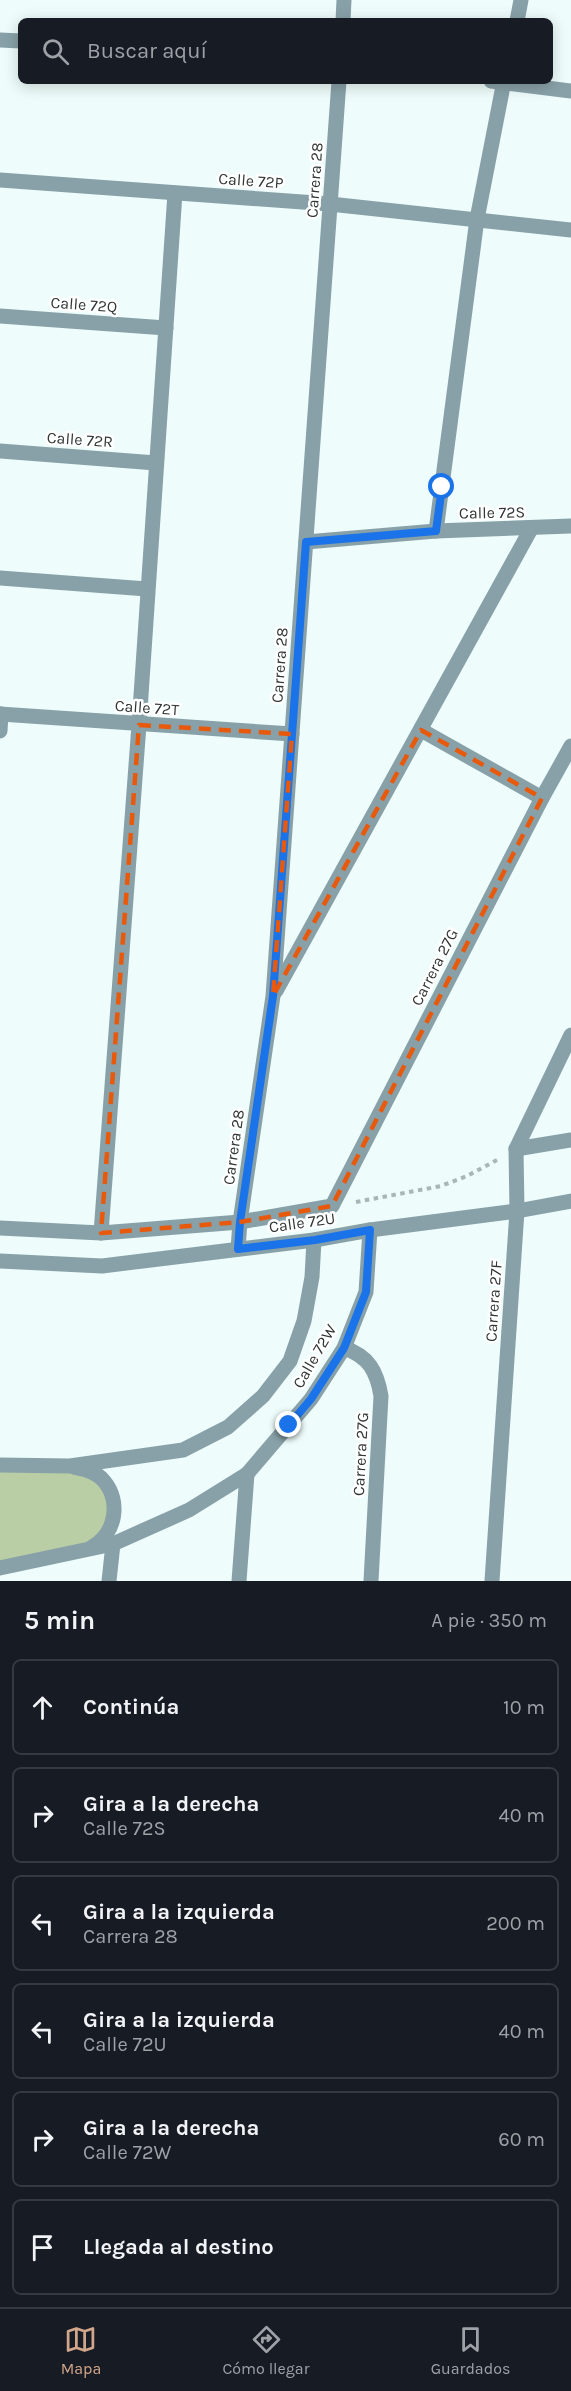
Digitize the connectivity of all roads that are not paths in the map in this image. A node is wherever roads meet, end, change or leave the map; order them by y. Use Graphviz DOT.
graph roads {
  1 [pos="344,0"];
  2 [pos="521,0"];
  3 [pos="343,18"];
  4 [pos="518,18"];
  5 [pos="0,40"];
  6 [pos="18,41"];
  7 [pos="339,84"];
  8 [pos="499,84"];
  9 [pos="515,84"];
  10 [pos="571,91"];
  11 [pos="0,180"];
  12 [pos="175,193"];
  13 [pos="330,204"];
  14 [pos="477,219"];
  15 [pos="571,230"];
  16 [pos="0,316"];
  17 [pos="166,328"];
  18 [pos="0,452"];
  19 [pos="156,464"];
  20 [pos="570,521"];
  21 [pos="531,529"];
  22 [pos="436,531"];
  23 [pos="306,542"];
  24 [pos="0,578"];
  25 [pos="147,589"];
  26 [pos="1,714"];
  27 [pos="140,725"];
  28 [pos="421,730"];
  29 [pos="0,731"];
  30 [pos="292,734"];
  31 [pos="571,746"];
  32 [pos="542,798"];
  33 [pos="273,996"];
  34 [pos="571,1035"];
  35 [pos="571,1140"];
  36 [pos="516,1149"];
  37 [pos="571,1201"];
  38 [pos="518,1211"];
  39 [pos="240,1222"];
  40 [pos="0,1228"];
  41 [pos="370,1230"];
  42 [pos="101,1233"];
  43 [pos="315,1240"];
  44 [pos="238,1249"];
  45 [pos="0,1261"];
  46 [pos="344,1348"];
  47 [pos="0,1465"];
  48 [pos="70,1466"];
  49 [pos="247,1474"];
  50 [pos="112,1544"];
  51 [pos="78,1552"];
  52 [pos="0,1568"];
  53 [pos="109,1581"];
  54 [pos="239,1581"];
  55 [pos="371,1581"];
  56 [pos="492,1581"];
  1 -- 3 [label="street"];
  2 -- 4 [label="street"];
  5 -- 6 [label="street"];
  7 -- 13 [label="street, Carrera 28"];
  8 -- 14 [label="street"];
  9 -- 10 [label="street"];
  11 -- 12 [label="street, Calle 72P"];
  12 -- 13 [label="street, Calle 72P"];
  12 -- 17 [label="street"];
  13 -- 14 [label="street, Calle 72P"];
  13 -- 23 [label="street, Carrera 28"];
  14 -- 15 [label="street, Calle 72P"];
  14 -- 22 [label="street"];
  16 -- 17 [label="street, Calle 72Q"];
  17 -- 19 [label="street"];
  18 -- 19 [label="street, Calle 72R"];
  19 -- 25 [label="street"];
  20 -- 21 [label="street, Calle 72S"];
  21 -- 22 [label="street, Calle 72S"];
  21 -- 28 [label="street"];
  22 -- 23 [label="street, Calle 72S"];
  23 -- 30 [label="street, Carrera 28"];
  24 -- 25 [label="street"];
  25 -- 27 [label="street"];
  26 -- 27 [label="street, Calle 72T"];
  26 -- 29 [label="street"];
  27 -- 30 [label="street, Calle 72T"];
  27 -- 42 [label="street"];
  28 -- 32 [label="street"];
  28 -- 33 [label="street"];
  30 -- 33 [label="street, Carrera 28"];
  31 -- 32 [label="street, Carrera 27G"];
  32 -- 39 [label="street, Carrera 27G"];
  33 -- 39 [label="street, Carrera 28"];
  34 -- 36 [label="street, Carrera 27F"];
  35 -- 36 [label="street"];
  36 -- 38 [label="street, Carrera 27F"];
  37 -- 38 [label="street, Calle 72U"];
  38 -- 41 [label="street, Calle 72U"];
  38 -- 56 [label="street, Carrera 27F"];
  39 -- 42 [label="street"];
  39 -- 44 [label="street, Carrera 28"];
  40 -- 42 [label="street"];
  41 -- 43 [label="street, Calle 72U"];
  41 -- 46 [label="street, Calle 72W"];
  43 -- 44 [label="street, Calle 72U"];
  43 -- 48 [label="street, Calle 72W"];
  44 -- 45 [label="street, Calle 72U"];
  46 -- 49 [label="street, Calle 72W"];
  46 -- 55 [label="street, Carrera 27G"];
  47 -- 48 [label="street, Calle 72W"];
  48 -- 51 [label="street, Calle 72W"];
  49 -- 50 [label="street, Calle 72W"];
  49 -- 54 [label="street"];
  50 -- 51 [label="street, Calle 72W"];
  50 -- 53 [label="street"];
  51 -- 52 [label="street, Calle 72W"];
}
